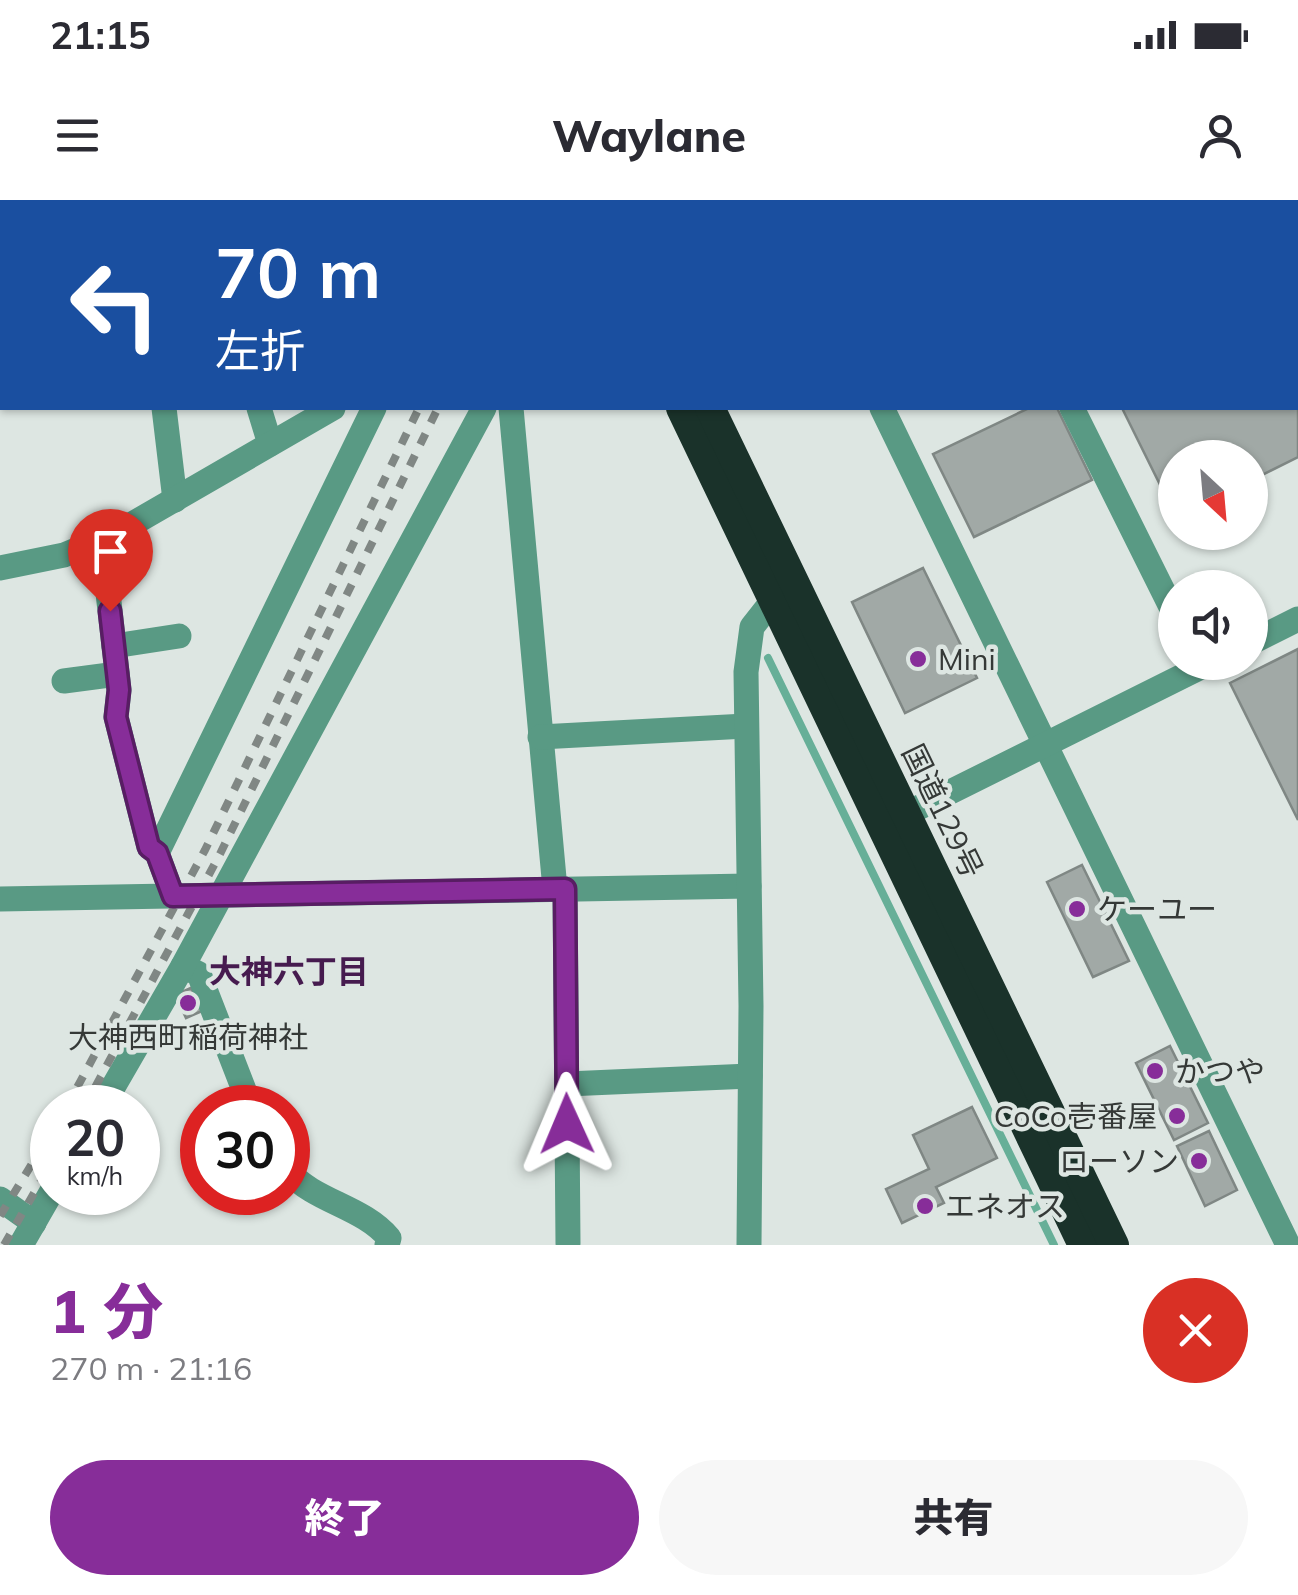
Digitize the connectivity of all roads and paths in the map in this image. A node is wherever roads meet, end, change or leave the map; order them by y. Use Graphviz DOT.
graph roads {
  1 [pos="164,410"];
  2 [pos="259,410"];
  3 [pos="330,410"];
  4 [pos="373,410"];
  5 [pos="483,410"];
  6 [pos="511,410"];
  7 [pos="682,410"];
  8 [pos="711,410"];
  9 [pos="883,410"];
  10 [pos="1073,410"];
  11 [pos="270,444"];
  12 [pos="174,500"];
  13 [pos="102,540"];
  14 [pos="0,568"];
  15 [pos="1158,581"];
  16 [pos="774,600"];
  17 [pos="1298,619"];
  18 [pos="1268,634"];
  19 [pos="179,636"];
  20 [pos="114,646"];
  21 [pos="117,674"];
  22 [pos="1172,680"];
  23 [pos="64,681"];
  24 [pos="746,726"];
  25 [pos="540,737"];
  26 [pos="1046,744"];
  27 [pos="906,814"];
  28 [pos="157,853"];
  29 [pos="749,886"];
  30 [pos="560,889"];
  31 [pos="221,895"];
  32 [pos="173,896"];
  33 [pos="0,899"];
  34 [pos="182,966"];
  35 [pos="750,1076"];
  36 [pos="567,1084"];
  37 [pos="114,1085"];
  38 [pos="242,1085"];
  39 [pos="310,1190"];
  40 [pos="0,1199"];
  41 [pos="28,1234"];
  42 [pos="568,1243"];
  43 [pos="387,1245"];
  44 [pos="749,1245"];
  45 [pos="1083,1245"];
  46 [pos="1114,1245"];
  47 [pos="1288,1245"];
  1 -- 12 [label="street"];
  2 -- 11 [label="street"];
  3 -- 11 [label="street"];
  4 -- 28 [label="street"];
  5 -- 31 [label="street"];
  6 -- 25 [label="street"];
  7 -- 16 [label="highway, 国道129号"];
  8 -- 27 [label="highway, 国道129号"];
  9 -- 26 [label="street"];
  10 -- 15 [label="street"];
  11 -- 12 [label="street"];
  12 -- 13 [label="street"];
  13 -- 14 [label="street"];
  13 -- 20 [label="street"];
  16 -- 24 [label="street"];
  16 -- 45 [label="highway, 国道129号"];
  17 -- 18 [label="street"];
  19 -- 20 [label="street"];
  20 -- 21 [label="street"];
  21 -- 23 [label="street"];
  21 -- 28 [label="street"];
  22 -- 26 [label="street"];
  24 -- 25 [label="street"];
  24 -- 29 [label="street"];
  25 -- 30 [label="street"];
  26 -- 27 [label="street"];
  26 -- 47 [label="street"];
  27 -- 46 [label="highway, 国道129号"];
  28 -- 32 [label="street"];
  29 -- 30 [label="street"];
  29 -- 35 [label="street"];
  30 -- 31 [label="street"];
  30 -- 36 [label="street"];
  31 -- 32 [label="street"];
  31 -- 34 [label="street"];
  32 -- 33 [label="street"];
  34 -- 37 [label="street"];
  34 -- 38 [label="street"];
  35 -- 36 [label="street"];
  35 -- 44 [label="street"];
  36 -- 42 [label="street"];
  39 -- 43 [label="street"];
  40 -- 41 [label="street"];
}
